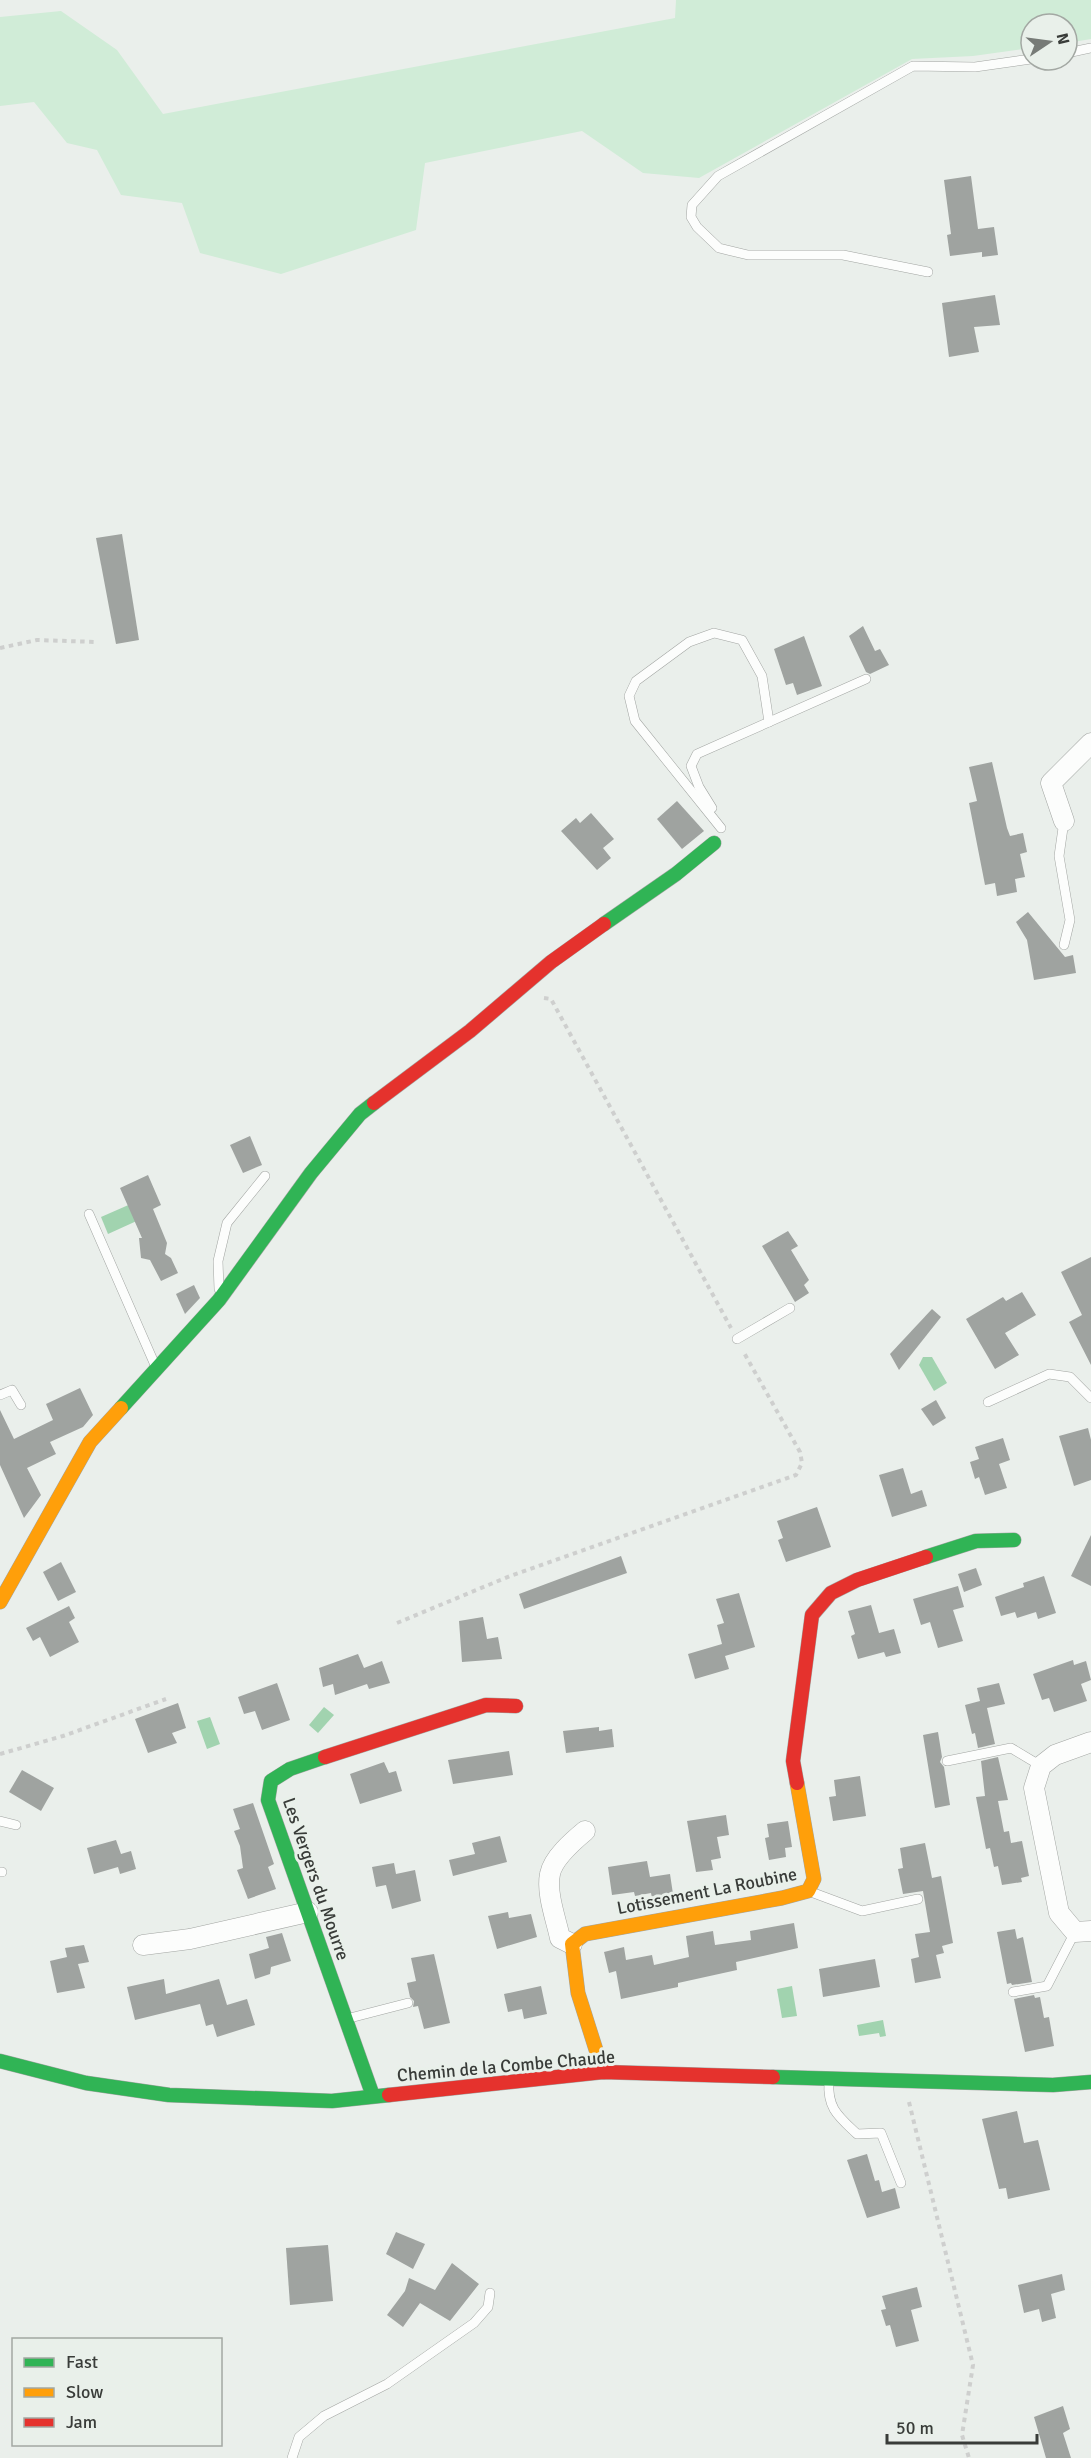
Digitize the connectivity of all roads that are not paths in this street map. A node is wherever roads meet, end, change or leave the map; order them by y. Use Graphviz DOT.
graph roads {
  1 [pos="1019,61"];
  2 [pos="928,272"];
  3 [pos="866,679"];
  4 [pos="769,722"];
  5 [pos="1091,743"];
  6 [pos="1064,821"];
  7 [pos="721,828"];
  8 [pos="714,843"];
  9 [pos="1064,945"];
  10 [pos="266,1176"];
  11 [pos="89,1214"];
  12 [pos="219,1300"];
  13 [pos="790,1308"];
  14 [pos="737,1339"];
  15 [pos="158,1370"];
  16 [pos="0,1395"];
  17 [pos="1091,1398"];
  18 [pos="988,1402"];
  19 [pos="21,1405"];
  20 [pos="1014,1540"];
  21 [pos="0,1602"];
  22 [pos="516,1706"];
  23 [pos="1091,1742"];
  24 [pos="947,1761"];
  25 [pos="1041,1766"];
  26 [pos="0,1821"];
  27 [pos="16,1825"];
  28 [pos="585,1831"];
  29 [pos="808,1891"];
  30 [pos="918,1899"];
  31 [pos="308,1912"];
  32 [pos="1083,1932"];
  33 [pos="572,1944"];
  34 [pos="143,1945"];
  35 [pos="1013,1992"];
  36 [pos="408,2003"];
  37 [pos="345,2020"];
  38 [pos="0,2061"];
  39 [pos="603,2072"];
  40 [pos="830,2078"];
  41 [pos="1091,2082"];
  42 [pos="373,2096"];
  43 [pos="900,2183"];
  44 [pos="490,2292"];
  45 [pos="292,2458"];
  1 -- 2 [label="lane"];
  3 -- 4 [label="lane"];
  4 -- 7 [label="lane"];
  4 -- 7 [label="lane"];
  5 -- 6 [label="street"];
  6 -- 9 [label="lane"];
  7 -- 8 [label="lane"];
  8 -- 12 [label="street"];
  10 -- 12 [label="lane"];
  11 -- 15 [label="lane"];
  12 -- 15 [label="street"];
  13 -- 14 [label="lane"];
  15 -- 21 [label="street"];
  16 -- 19 [label="lane"];
  17 -- 18 [label="lane"];
  20 -- 29 [label="street, Lotissement La Roubine"];
  22 -- 31 [label="street, Les Vergers du Mourre"];
  23 -- 25 [label="street"];
  24 -- 25 [label="lane"];
  25 -- 32 [label="street"];
  26 -- 27 [label="lane"];
  28 -- 33 [label="street"];
  29 -- 30 [label="lane"];
  29 -- 33 [label="street, Lotissement La Roubine"];
  31 -- 34 [label="street"];
  31 -- 37 [label="street, Les Vergers du Mourre"];
  32 -- 35 [label="lane"];
  33 -- 39 [label="street"];
  36 -- 37 [label="lane"];
  37 -- 42 [label="street, Les Vergers du Mourre"];
  38 -- 42 [label="street, Chemin de la Combe Chaude"];
  39 -- 40 [label="street, Chemin de la Combe Chaude"];
  39 -- 42 [label="street, Chemin de la Combe Chaude"];
  40 -- 41 [label="street, Chemin de la Combe Chaude"];
  40 -- 43 [label="lane"];
  44 -- 45 [label="lane"];
}
